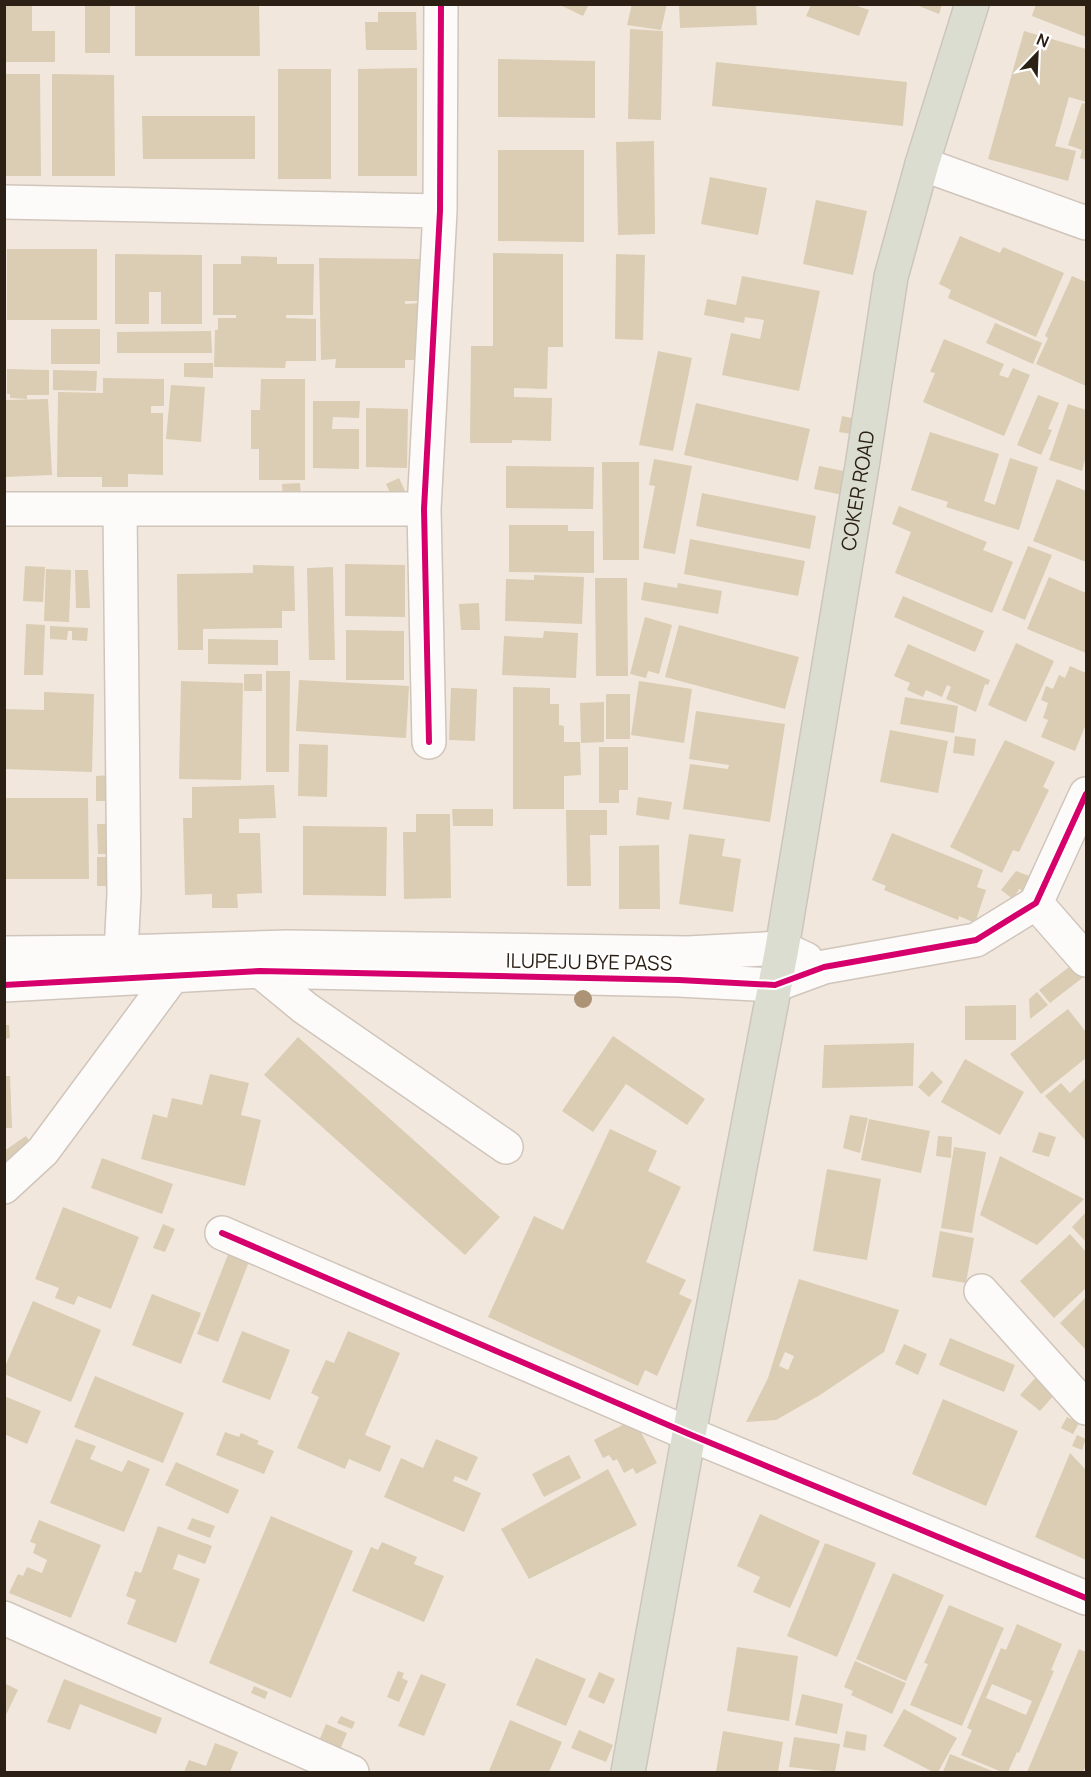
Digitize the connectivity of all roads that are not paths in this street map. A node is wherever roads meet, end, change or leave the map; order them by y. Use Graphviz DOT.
graph roads {
  1 [pos="441,4"];
  2 [pos="972,4"];
  3 [pos="922,164"];
  4 [pos="4,202"];
  5 [pos="440,211"];
  6 [pos="1086,223"];
  7 [pos="4,509"];
  8 [pos="424,509"];
  9 [pos="120,510"];
  10 [pos="429,742"];
  11 [pos="1086,794"];
  12 [pos="1036,903"];
  13 [pos="782,948"];
  14 [pos="4,952"];
  15 [pos="121,952"];
  16 [pos="1086,960"];
  17 [pos="179,963"];
  18 [pos="824,967"];
  19 [pos="260,971"];
  20 [pos="4,985"];
  21 [pos="775,985"];
  22 [pos="506,1147"];
  23 [pos="4,1187"];
  24 [pos="222,1233"];
  25 [pos="981,1291"];
  26 [pos="1086,1408"];
  27 [pos="689,1434"];
  28 [pos="1086,1598"];
  29 [pos="4,1618"];
  30 [pos="352,1773"];
  31 [pos="628,1773"];
  1 -- 5 [label="street"];
  2 -- 3 [label="main road, COKER ROAD"];
  3 -- 6 [label="street"];
  3 -- 13 [label="main road, COKER ROAD"];
  4 -- 5 [label="street"];
  5 -- 8 [label="street"];
  7 -- 9 [label="street"];
  8 -- 9 [label="street"];
  8 -- 10 [label="street"];
  9 -- 15 [label="street"];
  11 -- 12 [label="street"];
  12 -- 16 [label="street"];
  12 -- 18 [label="street, ILUPEJU BYE PASS"];
  13 -- 17 [label="street, ILUPEJU BYE PASS"];
  13 -- 18 [label="street, ILUPEJU BYE PASS"];
  13 -- 21 [label="main road, COKER ROAD"];
  14 -- 15 [label="street, ILUPEJU BYE PASS"];
  15 -- 17 [label="street, ILUPEJU BYE PASS"];
  17 -- 19 [label="street, ILUPEJU BYE PASS"];
  17 -- 20 [label="street, ILUPEJU BYE PASS"];
  17 -- 23 [label="street"];
  18 -- 21 [label="street, ILUPEJU BYE PASS"];
  19 -- 21 [label="street, ILUPEJU BYE PASS"];
  19 -- 22 [label="street"];
  21 -- 27 [label="main road, COKER ROAD"];
  24 -- 27 [label="street"];
  25 -- 26 [label="street"];
  27 -- 28 [label="street"];
  27 -- 31 [label="main road, COKER ROAD"];
  29 -- 30 [label="street"];
}
